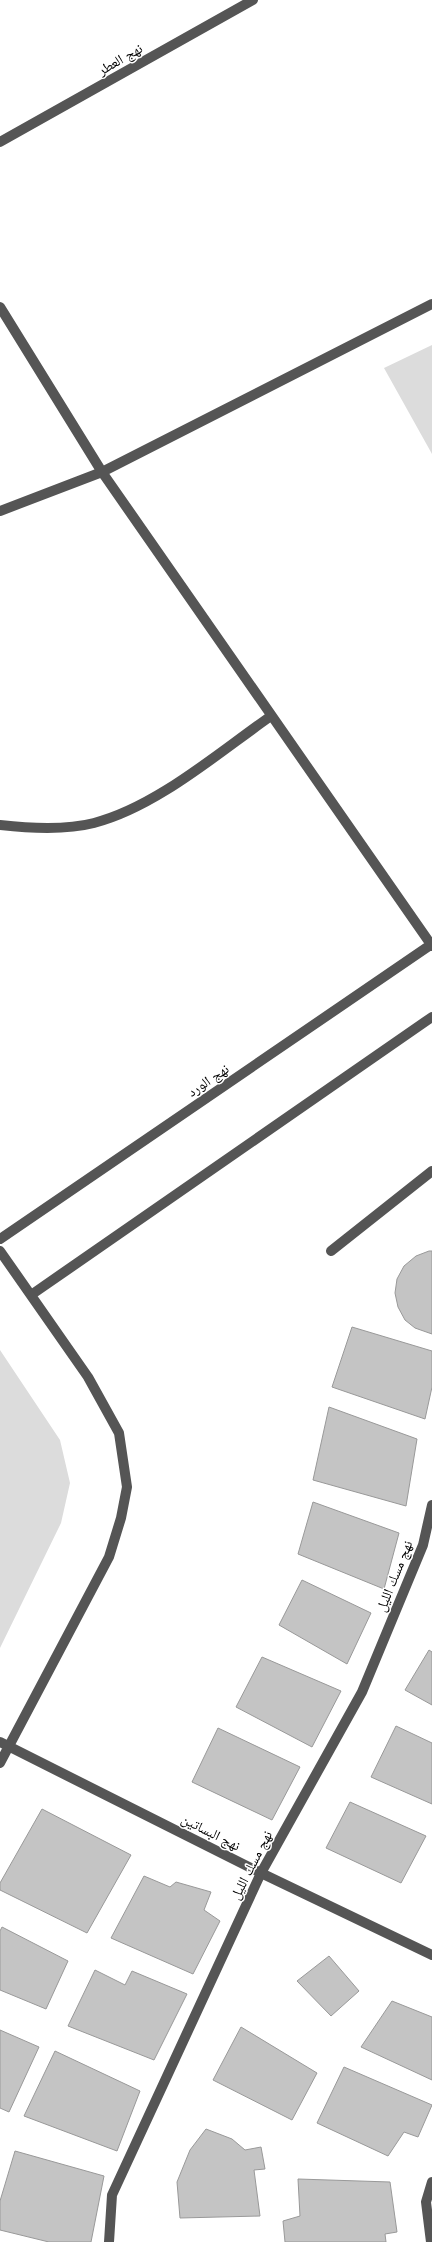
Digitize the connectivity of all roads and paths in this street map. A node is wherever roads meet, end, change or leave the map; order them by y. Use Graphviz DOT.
graph roads {
  1 [pos="253,0"];
  2 [pos="0,142"];
  3 [pos="432,304"];
  4 [pos="0,308"];
  5 [pos="102,472"];
  6 [pos="0,511"];
  7 [pos="271,716"];
  8 [pos="0,825"];
  9 [pos="432,945"];
  10 [pos="432,1017"];
  11 [pos="432,1170"];
  12 [pos="0,1239"];
  13 [pos="0,1251"];
  14 [pos="331,1251"];
  15 [pos="32,1295"];
  16 [pos="432,1505"];
  17 [pos="4,1744"];
  18 [pos="0,1763"];
  19 [pos="261,1873"];
  20 [pos="432,1955"];
  21 [pos="432,2182"];
  22 [pos="109,2242"];
  23 [pos="431,2242"];
  1 -- 2 [label="street, نهج العطر"];
  3 -- 5 [label="street"];
  4 -- 5 [label="street"];
  5 -- 6 [label="street"];
  5 -- 7 [label="street"];
  7 -- 8 [label="street"];
  7 -- 9 [label="street"];
  9 -- 12 [label="street, نهج الورد"];
  10 -- 15 [label="street"];
  11 -- 14 [label="street"];
  13 -- 15 [label="street"];
  15 -- 17 [label="street"];
  16 -- 19 [label="street, نهج مسك الليل"];
  17 -- 18 [label="street"];
  17 -- 19 [label="street, نهج البساتين"];
  19 -- 20 [label="street, نهج البساتين"];
  19 -- 22 [label="street, نهج مسك الليل"];
  21 -- 23 [label="street"];
}
